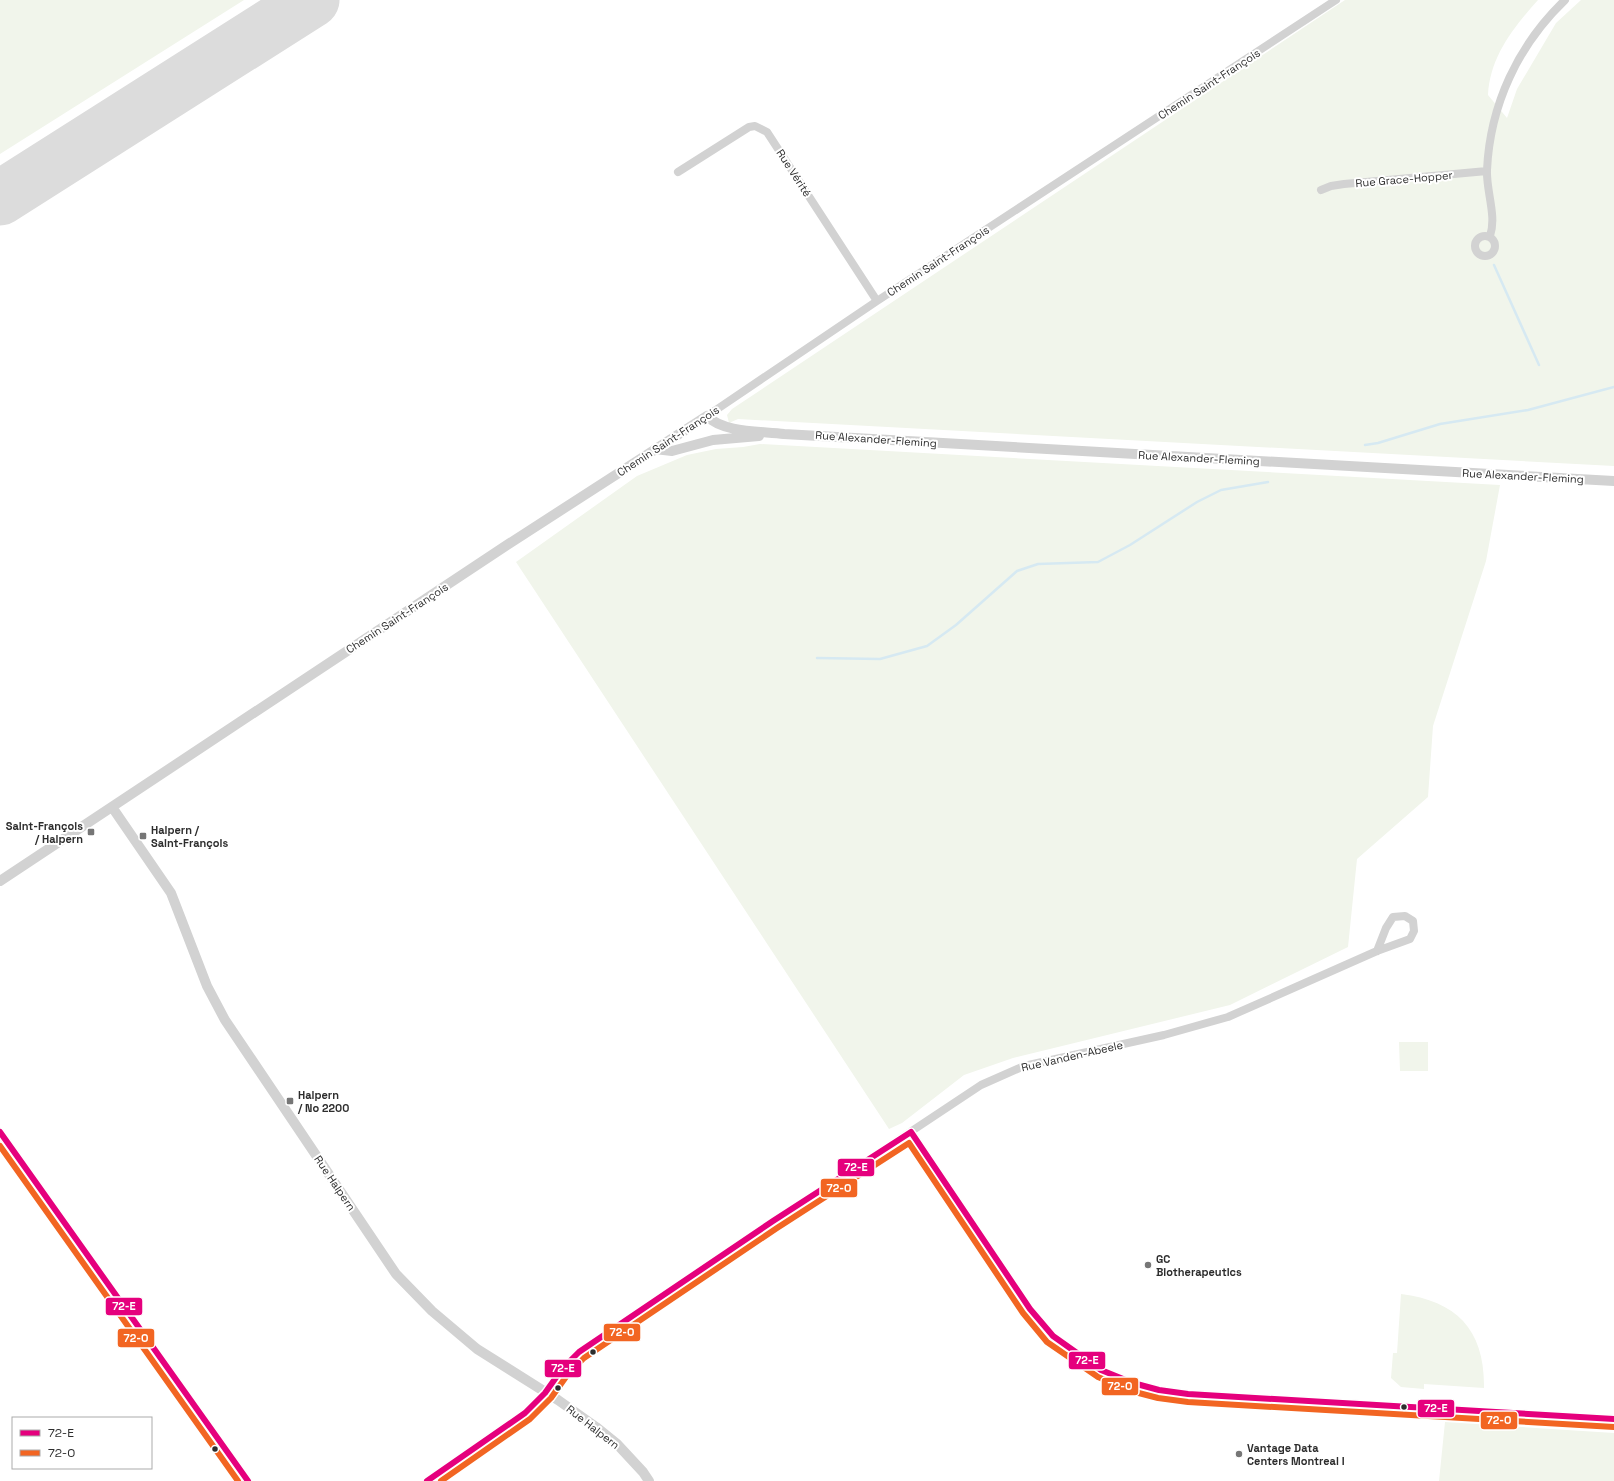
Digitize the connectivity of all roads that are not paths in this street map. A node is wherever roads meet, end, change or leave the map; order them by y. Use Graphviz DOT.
graph roads {
  1 [pos="1336,0"];
  2 [pos="1565,0"];
  3 [pos="1487,171"];
  4 [pos="678,172"];
  5 [pos="1321,190"];
  6 [pos="1490,236"];
  7 [pos="877,301"];
  8 [pos="707,416"];
  9 [pos="784,434"];
  10 [pos="655,449"];
  11 [pos="1614,481"];
  12 [pos="112,807"];
  13 [pos="0,881"];
  14 [pos="1377,951"];
  15 [pos="0,1132"];
  16 [pos="911,1132"];
  17 [pos="545,1393"];
  18 [pos="1614,1419"];
  19 [pos="248,1481"];
  20 [pos="426,1481"];
  21 [pos="649,1481"];
  1 -- 7 [label="street, Chemin Saint-François"];
  2 -- 3 [label="street"];
  3 -- 5 [label="street, Rue Grace-Hopper"];
  3 -- 6 [label="street"];
  4 -- 7 [label="street, Rue Vérité"];
  7 -- 8 [label="street, Chemin Saint-François"];
  8 -- 9 [label="street, Rue Alexander-Fleming"];
  8 -- 10 [label="street, Chemin Saint-François"];
  9 -- 10 [label="street, Rue Alexander-Fleming"];
  9 -- 11 [label="street, Rue Alexander-Fleming"];
  10 -- 12 [label="street, Chemin Saint-François"];
  12 -- 13 [label="street, Chemin Saint-François"];
  12 -- 17 [label="street, Rue Halpern"];
  14 -- 14 [label="street, Rue Vanden-Abeele"];
  14 -- 16 [label="street, Rue Vanden-Abeele"];
  15 -- 19 [label="street"];
  16 -- 17 [label="street, Rue Vanden-Abeele"];
  16 -- 18 [label="street"];
  17 -- 20 [label="street, Rue Vanden-Abeele"];
  17 -- 21 [label="street, Rue Halpern"];
}
